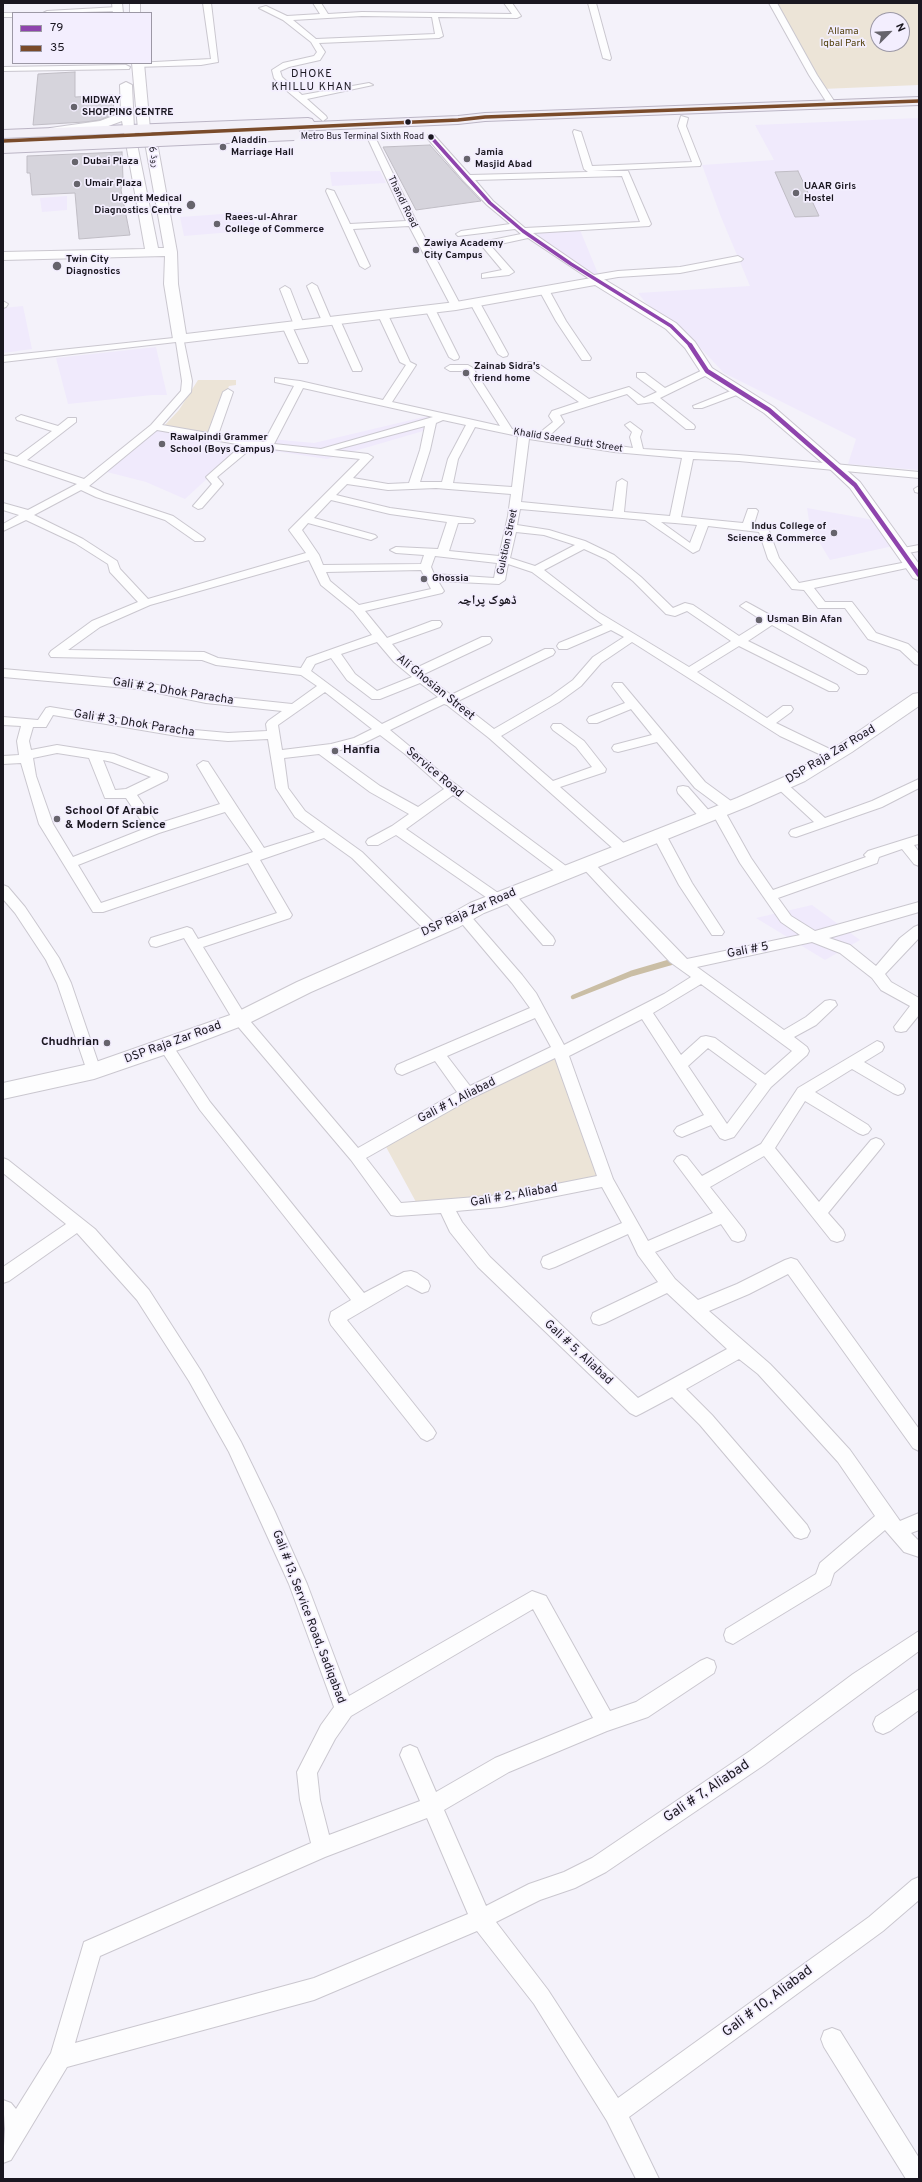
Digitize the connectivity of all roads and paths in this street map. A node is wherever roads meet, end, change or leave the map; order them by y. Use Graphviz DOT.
graph roads {
  1 [pos="207,3"];
  2 [pos="317,3"];
  3 [pos="508,3"];
  4 [pos="592,3"];
  5 [pos="772,3"];
  6 [pos="118,8"];
  7 [pos="263,8"];
  8 [pos="61,12"];
  9 [pos="325,15"];
  10 [pos="286,18"];
  11 [pos="435,18"];
  12 [pos="354,28"];
  13 [pos="375,28"];
  14 [pos="417,30"];
  15 [pos="335,33"];
  16 [pos="314,41"];
  17 [pos="606,58"];
  18 [pos="132,64"];
  19 [pos="152,64"];
  20 [pos="3,69"];
  21 [pos="369,85"];
  22 [pos="301,98"];
  23 [pos="919,101"];
  24 [pos="832,104"];
  25 [pos="919,108"];
  26 [pos="128,114"];
  27 [pos="323,118"];
  28 [pos="684,118"];
  29 [pos="489,121"];
  30 [pos="144,128"];
  31 [pos="128,129"];
  32 [pos="293,131"];
  33 [pos="54,132"];
  34 [pos="577,132"];
  35 [pos="3,134"];
  36 [pos="431,137"];
  37 [pos="372,139"];
  38 [pos="3,141"];
  39 [pos="151,145"];
  40 [pos="3,146"];
  41 [pos="132,146"];
  42 [pos="58,149"];
  43 [pos="3,151"];
  44 [pos="466,178"];
  45 [pos="330,191"];
  46 [pos="412,223"];
  47 [pos="347,227"];
  48 [pos="524,230"];
  49 [pos="461,234"];
  50 [pos="152,252"];
  51 [pos="172,252"];
  52 [pos="3,256"];
  53 [pos="738,259"];
  54 [pos="365,266"];
  55 [pos="485,276"];
  56 [pos="595,280"];
  57 [pos="312,286"];
  58 [pos="285,289"];
  59 [pos="544,290"];
  60 [pos="475,303"];
  61 [pos="456,306"];
  62 [pos="430,309"];
  63 [pos="383,315"];
  64 [pos="331,321"];
  65 [pos="293,325"];
  66 [pos="180,339"];
  67 [pos="503,354"];
  68 [pos="454,358"];
  69 [pos="586,358"];
  70 [pos="3,359"];
  71 [pos="302,361"];
  72 [pos="532,364"];
  73 [pos="450,368"];
  74 [pos="357,369"];
  75 [pos="707,371"];
  76 [pos="640,375"];
  77 [pos="279,380"];
  78 [pos="300,384"];
  79 [pos="738,391"];
  80 [pos="228,392"];
  81 [pos="664,392"];
  82 [pos="653,397"];
  83 [pos="386,403"];
  84 [pos="587,403"];
  85 [pos="698,406"];
  86 [pos="446,417"];
  87 [pos="21,418"];
  88 [pos="72,420"];
  89 [pos="430,421"];
  90 [pos="472,423"];
  91 [pos="630,425"];
  92 [pos="155,427"];
  93 [pos="690,427"];
  94 [pos="60,430"];
  95 [pos="508,431"];
  96 [pos="524,434"];
  97 [pos="212,437"];
  98 [pos="540,438"];
  99 [pos="251,443"];
  100 [pos="267,446"];
  101 [pos="320,451"];
  102 [pos="639,452"];
  103 [pos="3,456"];
  104 [pos="688,456"];
  105 [pos="19,461"];
  106 [pos="837,468"];
  107 [pos="919,475"];
  108 [pos="345,480"];
  109 [pos="622,482"];
  110 [pos="83,484"];
  111 [pos="413,486"];
  112 [pos="447,486"];
  113 [pos="517,491"];
  114 [pos="328,496"];
  115 [pos="516,505"];
  116 [pos="3,506"];
  117 [pos="198,506"];
  118 [pos="752,511"];
  119 [pos="28,514"];
  120 [pos="618,515"];
  121 [pos="650,518"];
  122 [pos="306,519"];
  123 [pos="453,520"];
  124 [pos="675,520"];
  125 [pos="469,521"];
  126 [pos="704,522"];
  127 [pos="748,526"];
  128 [pos="3,528"];
  129 [pos="512,528"];
  130 [pos="371,537"];
  131 [pos="199,539"];
  132 [pos="583,545"];
  133 [pos="919,548"];
  134 [pos="396,550"];
  135 [pos="902,551"];
  136 [pos="436,553"];
  137 [pos="313,555"];
  138 [pos="505,560"];
  139 [pos="319,568"];
  140 [pos="915,569"];
  141 [pos="536,570"];
  142 [pos="428,572"];
  143 [pos="807,586"];
  144 [pos="146,603"];
  145 [pos="746,606"];
  146 [pos="357,609"];
  147 [pos="771,622"];
  148 [pos="436,624"];
  149 [pos="612,625"];
  150 [pos="632,637"];
  151 [pos="382,640"];
  152 [pos="486,640"];
  153 [pos="739,641"];
  154 [pos="563,646"];
  155 [pos="550,652"];
  156 [pos="334,653"];
  157 [pos="919,661"];
  158 [pos="862,671"];
  159 [pos="304,672"];
  160 [pos="689,672"];
  161 [pos="3,673"];
  162 [pos="418,676"];
  163 [pos="325,686"];
  164 [pos="618,686"];
  165 [pos="833,688"];
  166 [pos="919,698"];
  167 [pos="446,699"];
  168 [pos="633,704"];
  169 [pos="295,708"];
  170 [pos="786,709"];
  171 [pos="593,720"];
  172 [pos="3,721"];
  173 [pos="28,723"];
  174 [pos="768,723"];
  175 [pos="557,726"];
  176 [pos="381,730"];
  177 [pos="800,730"];
  178 [pos="274,735"];
  179 [pos="492,735"];
  180 [pos="660,737"];
  181 [pos="618,748"];
  182 [pos="321,749"];
  183 [pos="278,754"];
  184 [pos="830,754"];
  185 [pos="94,755"];
  186 [pos="26,757"];
  187 [pos="3,760"];
  188 [pos="203,765"];
  189 [pos="919,783"];
  190 [pos="551,786"];
  191 [pos="780,786"];
  192 [pos="452,789"];
  193 [pos="683,790"];
  194 [pos="129,793"];
  195 [pos="228,806"];
  196 [pos="718,811"];
  197 [pos="418,813"];
  198 [pos="824,824"];
  199 [pos="397,829"];
  200 [pos="154,830"];
  201 [pos="325,833"];
  202 [pos="796,833"];
  203 [pos="659,834"];
  204 [pos="919,839"];
  205 [pos="373,842"];
  206 [pos="905,844"];
  207 [pos="622,849"];
  208 [pos="257,856"];
  209 [pos="919,861"];
  210 [pos="71,863"];
  211 [pos="586,863"];
  212 [pos="565,872"];
  213 [pos="3,890"];
  214 [pos="769,896"];
  215 [pos="503,897"];
  216 [pos="919,907"];
  217 [pos="463,916"];
  218 [pos="433,930"];
  219 [pos="919,930"];
  220 [pos="717,932"];
  221 [pos="813,937"];
  222 [pos="548,941"];
  223 [pos="156,942"];
  224 [pos="195,945"];
  225 [pos="684,965"];
  226 [pos="877,974"];
  227 [pos="702,977"];
  228 [pos="830,1005"];
  229 [pos="919,1005"];
  230 [pos="538,1011"];
  231 [pos="644,1012"];
  232 [pos="240,1019"];
  233 [pos="901,1027"];
  234 [pos="782,1037"];
  235 [pos="166,1047"];
  236 [pos="877,1047"];
  237 [pos="437,1053"];
  238 [pos="561,1053"];
  239 [pos="852,1062"];
  240 [pos="679,1065"];
  241 [pos="402,1069"];
  242 [pos="94,1071"];
  243 [pos="766,1084"];
  244 [pos="898,1089"];
  245 [pos="3,1091"];
  246 [pos="803,1092"];
  247 [pos="467,1094"];
  248 [pos="714,1117"];
  249 [pos="863,1129"];
  250 [pos="682,1130"];
  251 [pos="876,1144"];
  252 [pos="766,1148"];
  253 [pos="356,1156"];
  254 [pos="682,1161"];
  255 [pos="6,1171"];
  256 [pos="606,1180"];
  257 [pos="700,1185"];
  258 [pos="445,1206"];
  259 [pos="819,1213"];
  260 [pos="723,1216"];
  261 [pos="78,1224"];
  262 [pos="632,1225"];
  263 [pos="738,1235"];
  264 [pos="837,1235"];
  265 [pos="644,1250"];
  266 [pos="549,1262"];
  267 [pos="3,1276"];
  268 [pos="669,1284"];
  269 [pos="422,1286"];
  270 [pos="362,1302"];
  271 [pos="698,1310"];
  272 [pos="600,1318"];
  273 [pos="740,1350"];
  274 [pos="673,1387"];
  275 [pos="427,1433"];
  276 [pos="919,1443"];
  277 [pos="919,1521"];
  278 [pos="892,1525"];
  279 [pos="801,1531"];
  280 [pos="919,1549"];
  281 [pos="733,1635"];
  282 [pos="919,1640"];
  283 [pos="707,1667"];
  284 [pos="919,1698"];
  285 [pos="344,1710"];
  286 [pos="606,1722"];
  287 [pos="884,1724"];
  288 [pos="410,1755"];
  289 [pos="432,1806"];
  290 [pos="322,1848"];
  291 [pos="919,1887"];
  292 [pos="481,1919"];
  293 [pos="832,2039"];
  294 [pos="60,2058"];
  295 [pos="3,2111"];
  296 [pos="615,2113"];
  297 [pos="18,2128"];
  298 [pos="3,2152"];
  299 [pos="648,2179"];
  300 [pos="919,2179"];
  1 -- 19 [label="street"];
  2 -- 9 [label="street"];
  3 -- 9 [label="street"];
  4 -- 17 [label="street"];
  5 -- 24 [label="street"];
  6 -- 8 [label="street"];
  7 -- 10 [label="street"];
  9 -- 10 [label="street"];
  10 -- 16 [label="street"];
  11 -- 14 [label="street"];
  12 -- 13 [label="street"];
  12 -- 13 [label="street"];
  12 -- 15 [label="street"];
  12 -- 15 [label="street"];
  13 -- 14 [label="street"];
  13 -- 14 [label="street"];
  15 -- 16 [label="street"];
  16 -- 22 [label="street"];
  18 -- 20 [label="street"];
  18 -- 26 [label="street, روڈ 6"];
  18 -- 30 [label="street, روڈ 6"];
  21 -- 22 [label="street"];
  22 -- 27 [label="street"];
  23 -- 24 [label="main road"];
  24 -- 29 [label="main road"];
  25 -- 28 [label="main road"];
  26 -- 31 [label="street, روڈ 6"];
  26 -- 33 [label="street"];
  28 -- 29 [label="main road"];
  28 -- 34 [label="street"];
  29 -- 30 [label="main road"];
  29 -- 32 [label="main road"];
  29 -- 39 [label="main road"];
  30 -- 31 [label="main road"];
  30 -- 39 [label="street, روڈ 6"];
  31 -- 33 [label="main road"];
  31 -- 41 [label="street, روڈ 6"];
  32 -- 38 [label="main road"];
  32 -- 40 [label="main road, bridge"];
  33 -- 35 [label="main road"];
  33 -- 42 [label="main road"];
  36 -- 44 [label="street"];
  37 -- 46 [label="street, Thandi Road"];
  39 -- 41 [label="main road"];
  39 -- 51 [label="street, روڈ 6"];
  41 -- 42 [label="main road"];
  41 -- 50 [label="street, روڈ 6"];
  42 -- 43 [label="main road"];
  44 -- 48 [label="street"];
  44 -- 48 [label="street"];
  45 -- 47 [label="street"];
  46 -- 47 [label="street"];
  46 -- 61 [label="street, Thandi Road"];
  47 -- 54 [label="street"];
  48 -- 49 [label="street"];
  48 -- 55 [label="street"];
  48 -- 56 [label="street"];
  50 -- 51 [label="street"];
  50 -- 52 [label="street"];
  51 -- 66 [label="street, روڈ 6"];
  53 -- 56 [label="street"];
  56 -- 59 [label="street"];
  56 -- 75 [label="street"];
  57 -- 64 [label="street"];
  58 -- 65 [label="street"];
  59 -- 60 [label="street"];
  59 -- 69 [label="street"];
  60 -- 61 [label="street"];
  60 -- 67 [label="street"];
  61 -- 62 [label="street"];
  62 -- 63 [label="street"];
  62 -- 68 [label="street"];
  63 -- 64 [label="street"];
  63 -- 83 [label="street"];
  64 -- 65 [label="street"];
  64 -- 74 [label="street"];
  65 -- 66 [label="street"];
  65 -- 71 [label="street"];
  66 -- 70 [label="street"];
  66 -- 92 [label="street"];
  72 -- 84 [label="street"];
  73 -- 95 [label="street"];
  75 -- 79 [label="street"];
  75 -- 81 [label="street"];
  76 -- 81 [label="street"];
  77 -- 78 [label="street, Khalid Saeed Butt Street"];
  78 -- 83 [label="street, Khalid Saeed Butt Street"];
  78 -- 100 [label="street"];
  79 -- 85 [label="street"];
  79 -- 106 [label="street"];
  80 -- 97 [label="street"];
  81 -- 82 [label="street"];
  82 -- 84 [label="street"];
  82 -- 93 [label="street"];
  83 -- 86 [label="street, Khalid Saeed Butt Street"];
  84 -- 98 [label="street"];
  86 -- 89 [label="street"];
  86 -- 90 [label="street, Khalid Saeed Butt Street"];
  87 -- 94 [label="street"];
  88 -- 94 [label="street"];
  89 -- 101 [label="street"];
  89 -- 111 [label="street"];
  90 -- 95 [label="street, Khalid Saeed Butt Street"];
  90 -- 112 [label="street"];
  91 -- 102 [label="street"];
  92 -- 97 [label="street"];
  92 -- 110 [label="street"];
  94 -- 105 [label="street"];
  95 -- 96 [label="street, Khalid Saeed Butt Street"];
  96 -- 98 [label="street, Khalid Saeed Butt Street"];
  96 -- 113 [label="street, Gulstion Street"];
  97 -- 99 [label="street"];
  98 -- 102 [label="street, Khalid Saeed Butt Street"];
  99 -- 100 [label="street"];
  99 -- 117 [label="street"];
  100 -- 101 [label="street"];
  101 -- 108 [label="street, Ali Ghosian Street"];
  102 -- 104 [label="street, Khalid Saeed Butt Street"];
  103 -- 105 [label="street"];
  104 -- 106 [label="street, Khalid Saeed Butt Street"];
  104 -- 124 [label="street"];
  105 -- 110 [label="street"];
  106 -- 107 [label="street, Khalid Saeed Butt Street"];
  106 -- 135 [label="street"];
  108 -- 111 [label="street"];
  108 -- 114 [label="street, Ali Ghosian Street"];
  109 -- 120 [label="street"];
  110 -- 119 [label="street"];
  110 -- 131 [label="street"];
  111 -- 112 [label="street"];
  112 -- 113 [label="street"];
  113 -- 115 [label="street, Gulstion Street"];
  114 -- 122 [label="street, Ali Ghosian Street"];
  114 -- 123 [label="street"];
  115 -- 120 [label="street"];
  115 -- 129 [label="street, Gulstion Street"];
  116 -- 119 [label="street"];
  118 -- 127 [label="street"];
  119 -- 128 [label="street"];
  119 -- 144 [label="street"];
  120 -- 121 [label="street"];
  121 -- 124 [label="street"];
  121 -- 126 [label="street"];
  122 -- 130 [label="street"];
  122 -- 137 [label="street, Ali Ghosian Street"];
  123 -- 125 [label="street"];
  123 -- 136 [label="street"];
  124 -- 126 [label="street"];
  126 -- 127 [label="street"];
  127 -- 143 [label="street"];
  129 -- 132 [label="street"];
  129 -- 138 [label="street, Gulstion Street"];
  132 -- 141 [label="street"];
  132 -- 153 [label="street"];
  133 -- 135 [label="street"];
  134 -- 136 [label="street"];
  135 -- 140 [label="street"];
  136 -- 138 [label="street"];
  136 -- 142 [label="street"];
  137 -- 139 [label="street, Ali Ghosian Street"];
  137 -- 144 [label="street"];
  138 -- 141 [label="street"];
  138 -- 142 [label="street, Gulstion Street"];
  139 -- 142 [label="street"];
  139 -- 146 [label="street, Ali Ghosian Street"];
  140 -- 143 [label="street"];
  141 -- 149 [label="street"];
  142 -- 146 [label="street"];
  143 -- 157 [label="street"];
  144 -- 159 [label="street"];
  145 -- 147 [label="street"];
  146 -- 151 [label="street, Ali Ghosian Street"];
  147 -- 153 [label="street"];
  147 -- 158 [label="street"];
  148 -- 151 [label="street"];
  149 -- 150 [label="street"];
  149 -- 154 [label="street"];
  150 -- 160 [label="street"];
  150 -- 179 [label="street"];
  151 -- 156 [label="street"];
  151 -- 162 [label="street, Ali Ghosian Street"];
  152 -- 162 [label="street"];
  153 -- 160 [label="street"];
  153 -- 165 [label="street"];
  155 -- 167 [label="street"];
  156 -- 159 [label="street"];
  156 -- 162 [label="street"];
  159 -- 163 [label="street, Service Road"];
  160 -- 174 [label="street"];
  161 -- 169 [label="street, Gali # 2, Dhok Paracha"];
  162 -- 167 [label="street, Ali Ghosian Street"];
  163 -- 169 [label="street"];
  163 -- 176 [label="street, Service Road"];
  164 -- 168 [label="street"];
  166 -- 184 [label="street, DSP Raja Zar Road"];
  167 -- 176 [label="street"];
  167 -- 179 [label="street, Ali Ghosian Street"];
  168 -- 171 [label="street"];
  168 -- 180 [label="street"];
  169 -- 178 [label="street"];
  170 -- 174 [label="street"];
  172 -- 173 [label="street, Gali # 3, Dhok Paracha"];
  173 -- 178 [label="street, Gali # 3, Dhok Paracha"];
  173 -- 186 [label="street"];
  174 -- 184 [label="street"];
  175 -- 190 [label="street"];
  176 -- 182 [label="street"];
  176 -- 192 [label="street, Service Road"];
  177 -- 184 [label="street"];
  178 -- 183 [label="street"];
  179 -- 190 [label="street, Ali Ghosian Street"];
  180 -- 181 [label="street"];
  180 -- 196 [label="street"];
  182 -- 183 [label="street"];
  182 -- 197 [label="street"];
  183 -- 201 [label="street"];
  184 -- 191 [label="street, DSP Raja Zar Road"];
  185 -- 186 [label="street"];
  185 -- 194 [label="street"];
  185 -- 194 [label="street"];
  186 -- 187 [label="street"];
  186 -- 210 [label="street"];
  188 -- 195 [label="street"];
  189 -- 198 [label="street"];
  190 -- 207 [label="street, Ali Ghosian Street"];
  191 -- 196 [label="street, DSP Raja Zar Road"];
  191 -- 198 [label="street"];
  192 -- 197 [label="street"];
  192 -- 212 [label="street, Service Road"];
  193 -- 196 [label="street"];
  194 -- 200 [label="street"];
  195 -- 200 [label="street"];
  195 -- 208 [label="street"];
  196 -- 203 [label="street, DSP Raja Zar Road"];
  196 -- 214 [label="street"];
  197 -- 199 [label="street"];
  198 -- 202 [label="street"];
  199 -- 205 [label="street"];
  199 -- 215 [label="street"];
  200 -- 210 [label="street"];
  201 -- 208 [label="street"];
  201 -- 218 [label="street"];
  203 -- 207 [label="street, DSP Raja Zar Road"];
  203 -- 220 [label="street"];
  204 -- 206 [label="street"];
  206 -- 209 [label="street"];
  206 -- 214 [label="street"];
  207 -- 211 [label="street, DSP Raja Zar Road"];
  208 -- 210 [label="street"];
  208 -- 224 [label="street"];
  211 -- 212 [label="street, DSP Raja Zar Road"];
  211 -- 225 [label="street"];
  212 -- 215 [label="street, DSP Raja Zar Road"];
  213 -- 242 [label="street"];
  214 -- 221 [label="street"];
  215 -- 217 [label="street, DSP Raja Zar Road"];
  215 -- 222 [label="street"];
  216 -- 221 [label="street, Gali # 5"];
  217 -- 218 [label="street, DSP Raja Zar Road"];
  217 -- 230 [label="street"];
  218 -- 232 [label="street, DSP Raja Zar Road"];
  219 -- 226 [label="street"];
  221 -- 225 [label="street, Gali # 5"];
  221 -- 226 [label="street"];
  223 -- 224 [label="street"];
  224 -- 232 [label="street"];
  225 -- 227 [label="street"];
  226 -- 229 [label="street"];
  227 -- 231 [label="street, Gali # 1, Aliabad"];
  227 -- 234 [label="street"];
  228 -- 234 [label="street"];
  229 -- 233 [label="street"];
  230 -- 237 [label="street"];
  230 -- 238 [label="street"];
  231 -- 238 [label="street, Gali # 1, Aliabad"];
  231 -- 240 [label="street"];
  232 -- 235 [label="street, DSP Raja Zar Road"];
  232 -- 253 [label="street"];
  234 -- 243 [label="street"];
  235 -- 242 [label="street, DSP Raja Zar Road"];
  235 -- 270 [label="street"];
  236 -- 239 [label="street"];
  237 -- 241 [label="street"];
  237 -- 247 [label="street"];
  238 -- 247 [label="street, Gali # 1, Aliabad"];
  238 -- 256 [label="street"];
  239 -- 244 [label="street"];
  239 -- 246 [label="street"];
  240 -- 243 [label="street"];
  240 -- 248 [label="street"];
  242 -- 245 [label="street, DSP Raja Zar Road"];
  243 -- 248 [label="street"];
  246 -- 249 [label="street"];
  246 -- 252 [label="street"];
  247 -- 253 [label="street, Gali # 1, Aliabad"];
  248 -- 250 [label="street"];
  251 -- 259 [label="street"];
  252 -- 257 [label="street"];
  252 -- 259 [label="street"];
  253 -- 258 [label="street, Gali # 2, Aliabad"];
  254 -- 257 [label="street"];
  255 -- 261 [label="street, Gali # 13, Service Road, Sadiqabad"];
  256 -- 258 [label="street, Gali # 2, Aliabad"];
  256 -- 262 [label="street"];
  257 -- 260 [label="street"];
  258 -- 274 [label="street, Gali # 5, Aliabad"];
  259 -- 264 [label="street"];
  260 -- 263 [label="street"];
  260 -- 265 [label="street"];
  261 -- 267 [label="street"];
  261 -- 285 [label="street, Gali # 13, Service Road, Sadiqabad"];
  262 -- 265 [label="street"];
  262 -- 266 [label="street"];
  265 -- 268 [label="street"];
  268 -- 271 [label="street"];
  268 -- 272 [label="street"];
  269 -- 270 [label="street"];
  270 -- 275 [label="street"];
  271 -- 273 [label="street"];
  271 -- 276 [label="street"];
  273 -- 274 [label="street, Gali # 5, Aliabad"];
  273 -- 278 [label="street"];
  274 -- 279 [label="street"];
  277 -- 278 [label="street"];
  278 -- 280 [label="street"];
  278 -- 281 [label="street"];
  282 -- 292 [label="street, Gali # 7, Aliabad"];
  283 -- 286 [label="street"];
  284 -- 287 [label="street"];
  285 -- 286 [label="street"];
  285 -- 290 [label="street"];
  286 -- 289 [label="street"];
  288 -- 289 [label="street"];
  289 -- 290 [label="street"];
  289 -- 292 [label="street"];
  290 -- 294 [label="street"];
  291 -- 296 [label="street, Gali # 10, Aliabad"];
  292 -- 294 [label="street, Gali # 7, Aliabad"];
  292 -- 296 [label="street"];
  293 -- 300 [label="street"];
  294 -- 297 [label="street"];
  295 -- 297 [label="street"];
  296 -- 299 [label="street"];
  297 -- 298 [label="street"];
}
